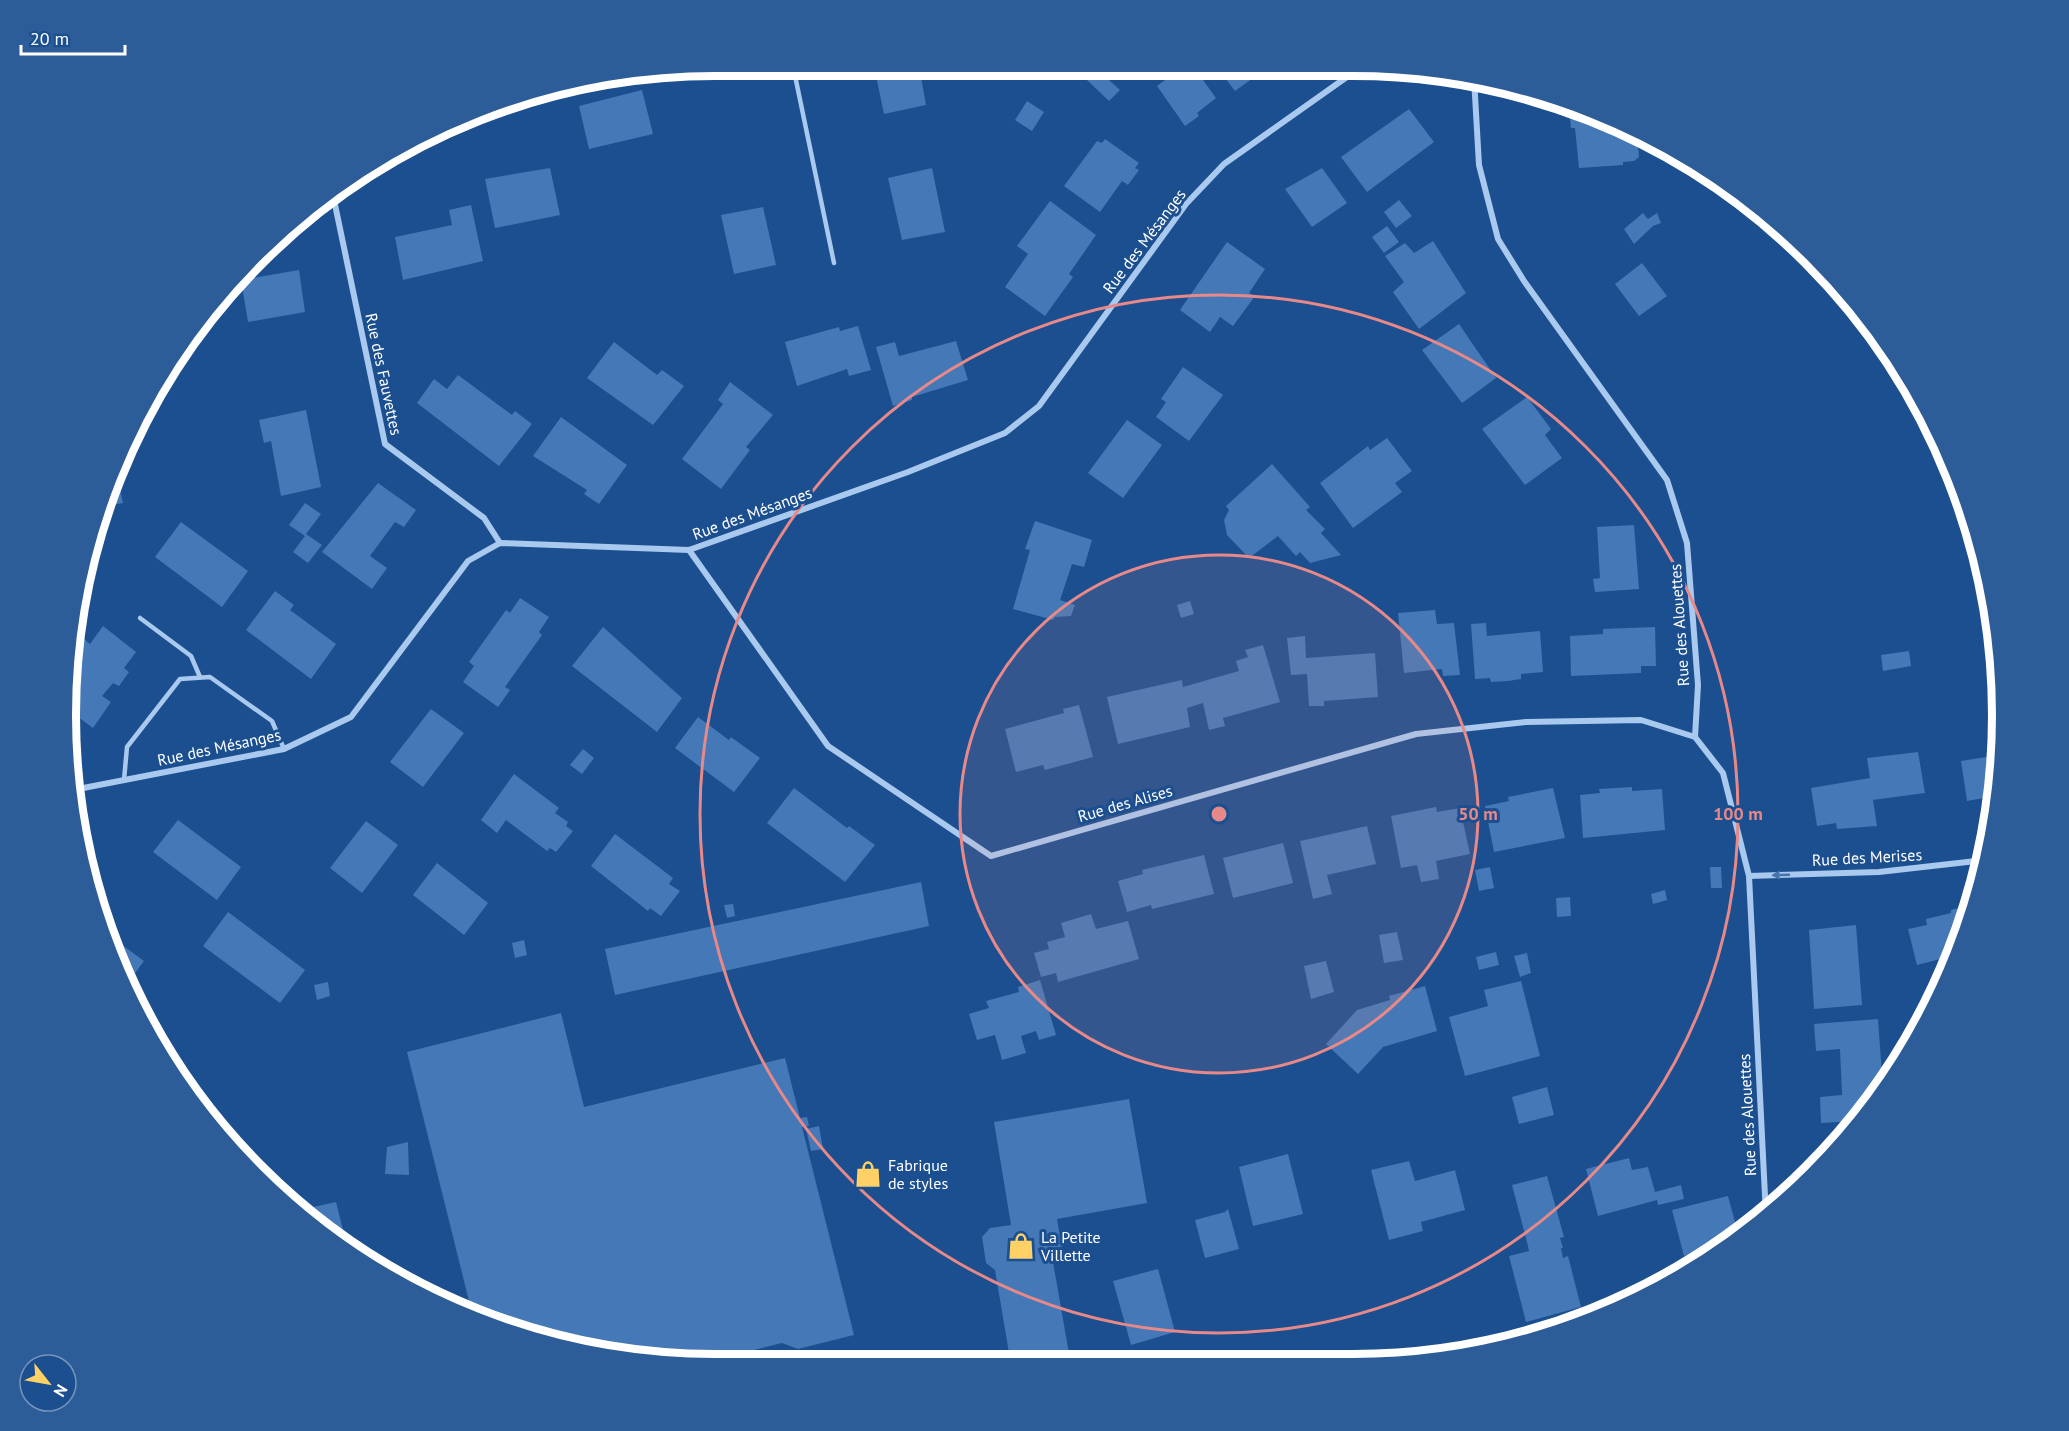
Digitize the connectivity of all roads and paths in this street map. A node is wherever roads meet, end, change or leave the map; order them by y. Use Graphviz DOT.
graph roads {
  1 [pos="794,76"];
  2 [pos="1348,76"];
  3 [pos="1475,88"];
  4 [pos="335,203"];
  5 [pos="834,263"];
  6 [pos="500,543"];
  7 [pos="689,550"];
  8 [pos="140,618"];
  9 [pos="200,677"];
  10 [pos="1695,737"];
  11 [pos="284,749"];
  12 [pos="124,780"];
  13 [pos="81,788"];
  14 [pos="1975,861"];
  15 [pos="1749,876"];
  16 [pos="1765,1204"];
  1 -- 5 [label="lane"];
  2 -- 7 [label="street, Rue des Mésanges"];
  3 -- 10 [label="street, Rue des Alouettes"];
  4 -- 6 [label="street, Rue des Fauvettes"];
  6 -- 7 [label="street, Rue des Mésanges"];
  6 -- 11 [label="street, Rue des Mésanges"];
  7 -- 10 [label="street, Rue des Alises"];
  8 -- 9 [label="lane"];
  9 -- 11 [label="lane"];
  9 -- 12 [label="lane"];
  10 -- 15 [label="street, Rue des Alouettes"];
  11 -- 12 [label="street, Rue des Mésanges"];
  12 -- 13 [label="street, Rue des Mésanges"];
  14 -- 15 [label="street, Rue des Merises, one-way"];
  15 -- 16 [label="street, Rue des Alouettes"];
}
